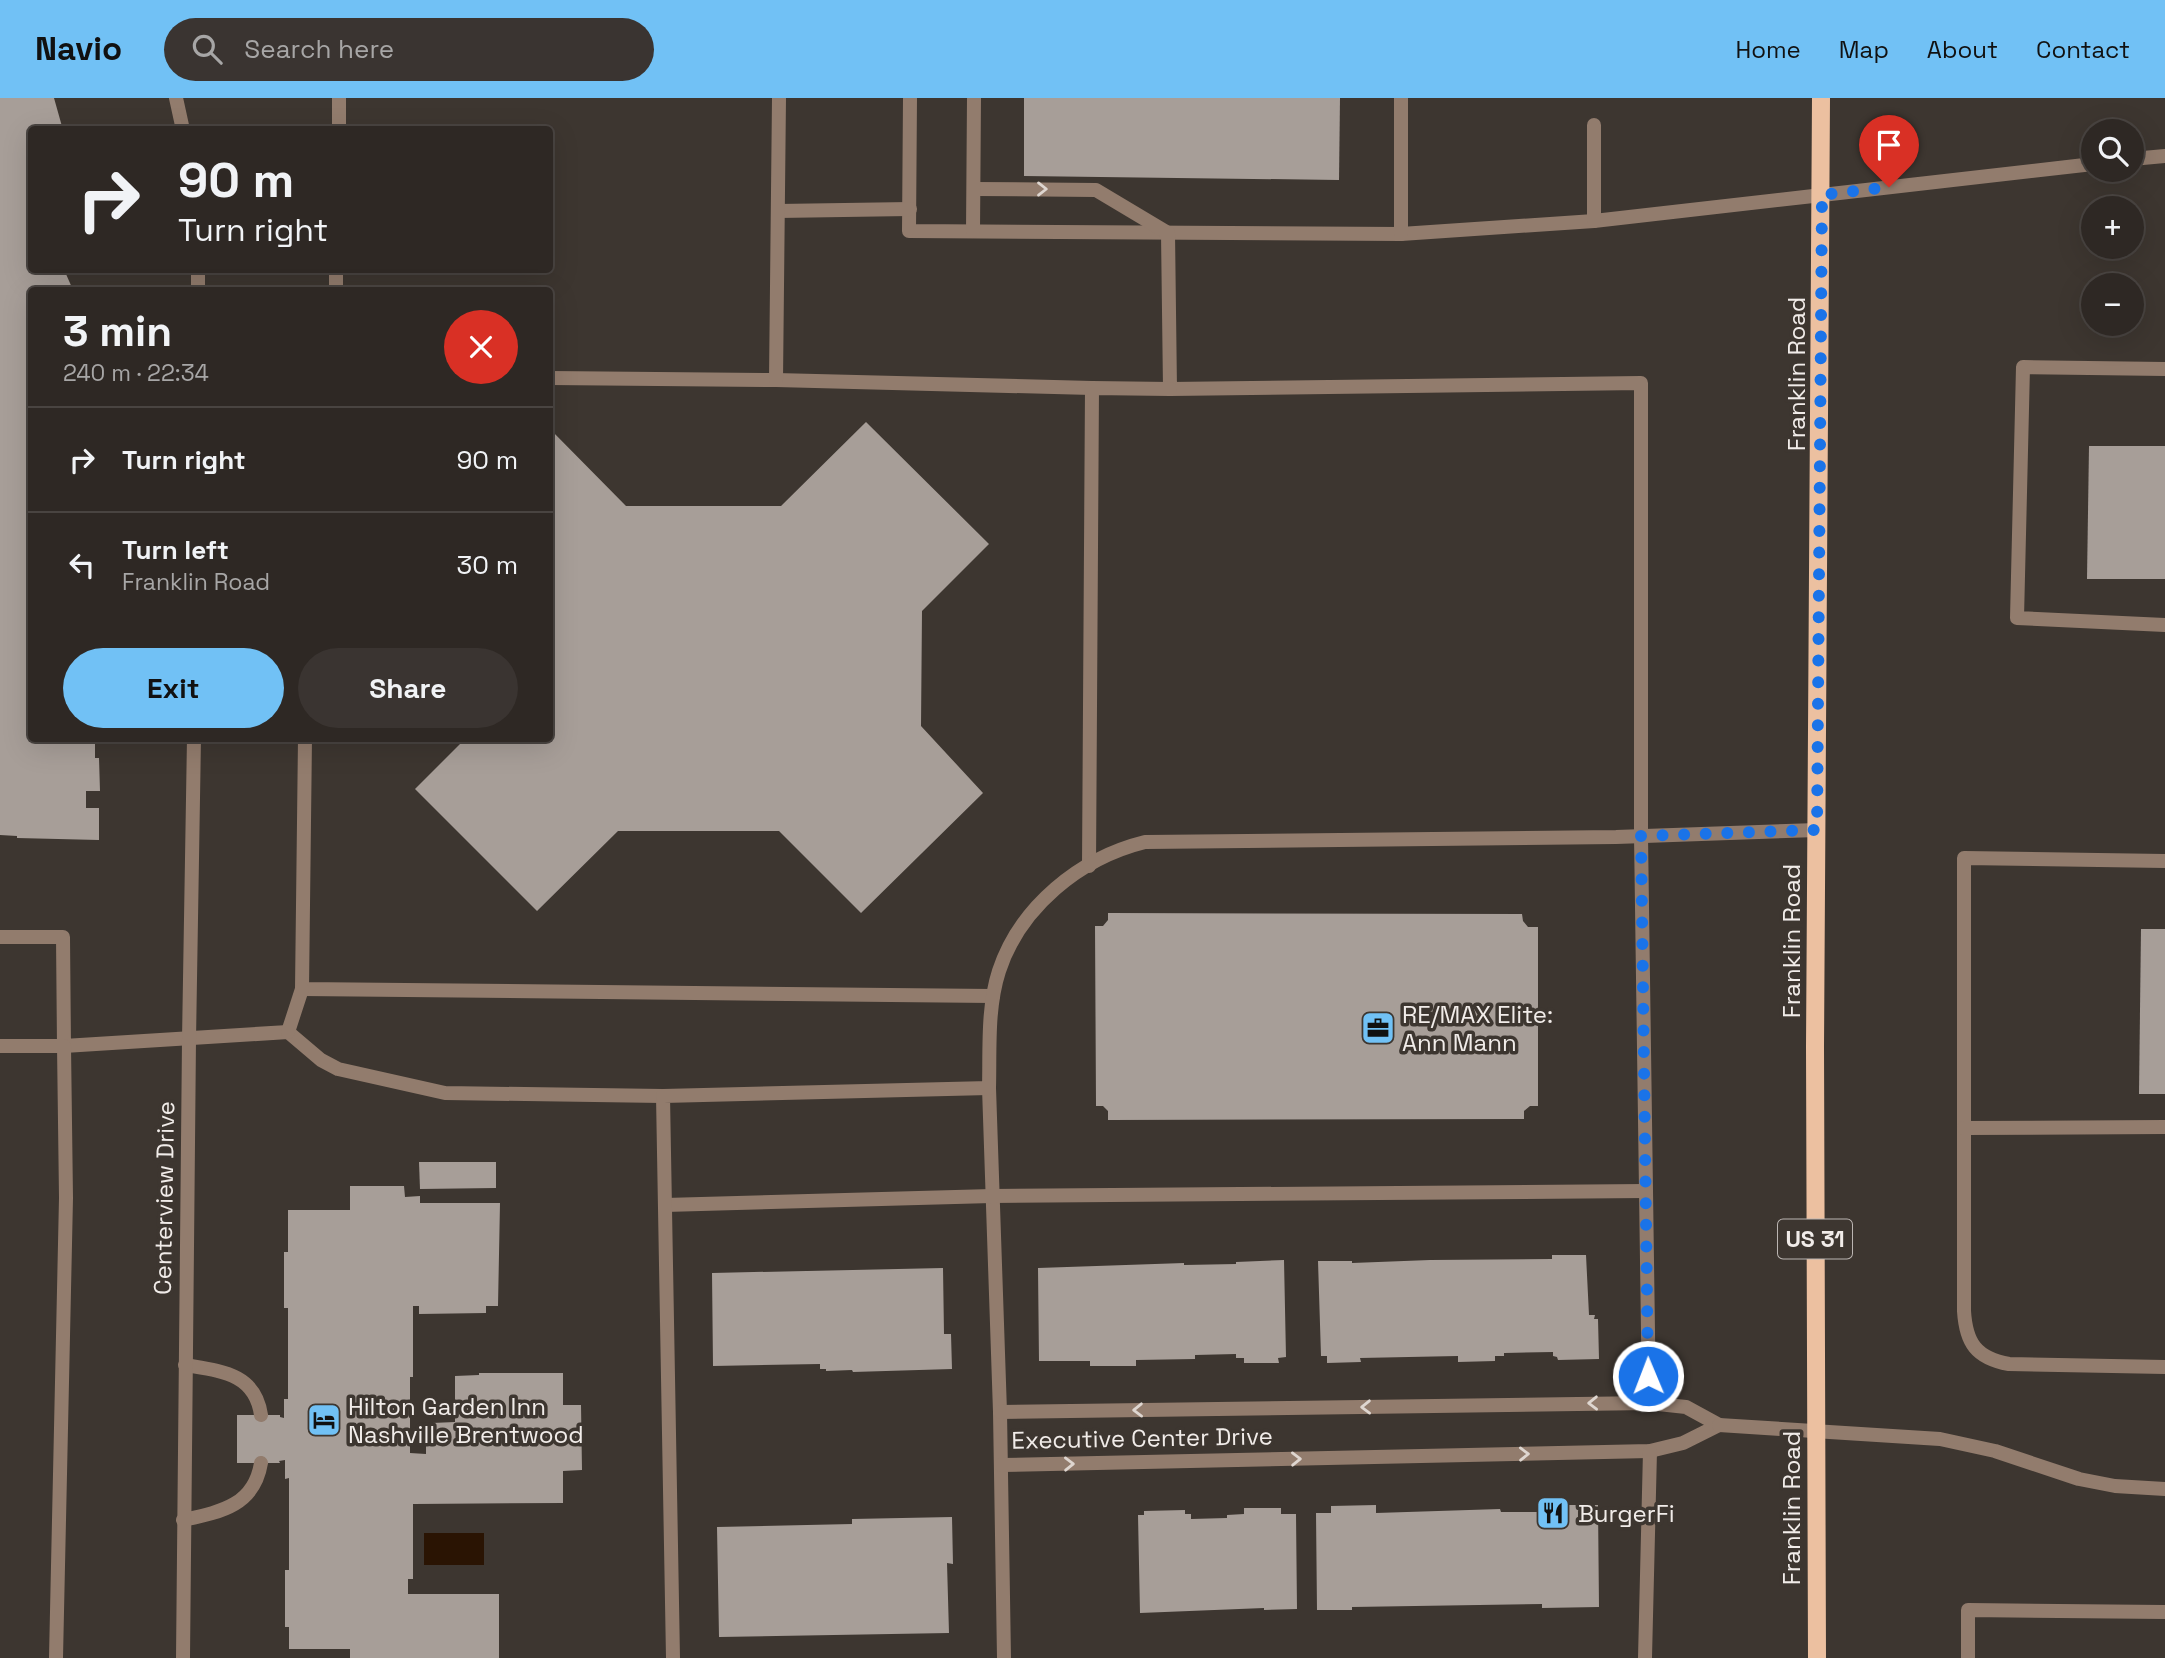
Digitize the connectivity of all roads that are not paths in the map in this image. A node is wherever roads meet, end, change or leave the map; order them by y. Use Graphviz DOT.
graph roads {
  1 [pos="176,98"];
  2 [pos="340,98"];
  3 [pos="779,98"];
  4 [pos="910,98"];
  5 [pos="974,98"];
  6 [pos="1401,98"];
  7 [pos="1821,98"];
  8 [pos="1594,125"];
  9 [pos="182,126"];
  10 [pos="339,126"];
  11 [pos="2165,156"];
  12 [pos="2144,158"];
  13 [pos="2081,165"];
  14 [pos="974,189"];
  15 [pos="1822,195"];
  16 [pos="910,209"];
  17 [pos="778,211"];
  18 [pos="1594,221"];
  19 [pos="973,231"];
  20 [pos="1168,233"];
  21 [pos="1401,234"];
  22 [pos="2165,369"];
  23 [pos="553,378"];
  24 [pos="776,380"];
  25 [pos="1092,388"];
  26 [pos="1170,389"];
  27 [pos="2165,625"];
  28 [pos="194,742"];
  29 [pos="305,742"];
  30 [pos="1817,830"];
  31 [pos="1641,836"];
  32 [pos="2165,861"];
  33 [pos="1089,866"];
  34 [pos="0,937"];
  35 [pos="302,989"];
  36 [pos="993,996"];
  37 [pos="288,1032"];
  38 [pos="189,1040"];
  39 [pos="0,1046"];
  40 [pos="64,1046"];
  41 [pos="989,1088"];
  42 [pos="663,1096"];
  43 [pos="2165,1127"];
  44 [pos="1964,1128"];
  45 [pos="1646,1191"];
  46 [pos="992,1196"];
  47 [pos="664,1205"];
  48 [pos="185,1365"];
  49 [pos="2165,1367"];
  50 [pos="1649,1403"];
  51 [pos="1000,1412"];
  52 [pos="261,1415"];
  53 [pos="1719,1425"];
  54 [pos="1815,1430"];
  55 [pos="1650,1451"];
  56 [pos="261,1463"];
  57 [pos="1001,1465"];
  58 [pos="2165,1489"];
  59 [pos="183,1520"];
  60 [pos="2165,1612"];
  61 [pos="56,1658"];
  62 [pos="183,1658"];
  63 [pos="673,1658"];
  64 [pos="1004,1658"];
  65 [pos="1646,1658"];
  66 [pos="1817,1658"];
  67 [pos="1968,1658"];
  1 -- 9 [label="street"];
  2 -- 10 [label="street"];
  3 -- 17 [label="street"];
  4 -- 16 [label="street"];
  5 -- 14 [label="street"];
  6 -- 21 [label="street"];
  7 -- 15 [label="main road, Franklin Road / US 31"];
  8 -- 18 [label="street"];
  11 -- 12 [label="street"];
  13 -- 15 [label="street"];
  14 -- 19 [label="street"];
  14 -- 20 [label="street, one-way"];
  15 -- 18 [label="street"];
  15 -- 30 [label="main road, Franklin Road / US 31"];
  16 -- 17 [label="street"];
  16 -- 19 [label="street"];
  17 -- 24 [label="street"];
  18 -- 21 [label="street"];
  19 -- 20 [label="street"];
  20 -- 21 [label="street"];
  20 -- 26 [label="street"];
  22 -- 27 [label="street"];
  23 -- 24 [label="street"];
  24 -- 25 [label="street"];
  25 -- 26 [label="street"];
  25 -- 33 [label="street"];
  26 -- 31 [label="street"];
  28 -- 38 [label="street, Centerview Drive"];
  29 -- 35 [label="street"];
  30 -- 31 [label="street"];
  30 -- 54 [label="main road, Franklin Road / US 31"];
  31 -- 33 [label="street"];
  31 -- 45 [label="street"];
  32 -- 44 [label="street"];
  33 -- 36 [label="street"];
  34 -- 40 [label="street"];
  35 -- 36 [label="street"];
  35 -- 37 [label="street"];
  36 -- 41 [label="street"];
  37 -- 38 [label="street"];
  37 -- 42 [label="street"];
  38 -- 40 [label="street"];
  38 -- 48 [label="street, Centerview Drive"];
  39 -- 40 [label="street"];
  40 -- 61 [label="street"];
  41 -- 42 [label="street"];
  41 -- 46 [label="street"];
  42 -- 47 [label="street"];
  43 -- 44 [label="street"];
  44 -- 49 [label="street"];
  45 -- 46 [label="street"];
  45 -- 50 [label="street"];
  46 -- 47 [label="street"];
  46 -- 51 [label="street"];
  47 -- 63 [label="street"];
  48 -- 52 [label="street"];
  48 -- 59 [label="street, Centerview Drive"];
  50 -- 51 [label="street, Executive Center Drive, one-way"];
  50 -- 53 [label="street, Executive Center Drive"];
  51 -- 57 [label="street, Executive Center Drive"];
  53 -- 54 [label="street"];
  53 -- 55 [label="street, Executive Center Drive"];
  54 -- 58 [label="street"];
  54 -- 66 [label="main road, Franklin Road / US 31"];
  57 -- 55 [label="street, Executive Center Drive, one-way"];
  55 -- 65 [label="street"];
  56 -- 59 [label="street"];
  57 -- 64 [label="street"];
  59 -- 62 [label="street, Centerview Drive"];
  60 -- 67 [label="street"];
}
